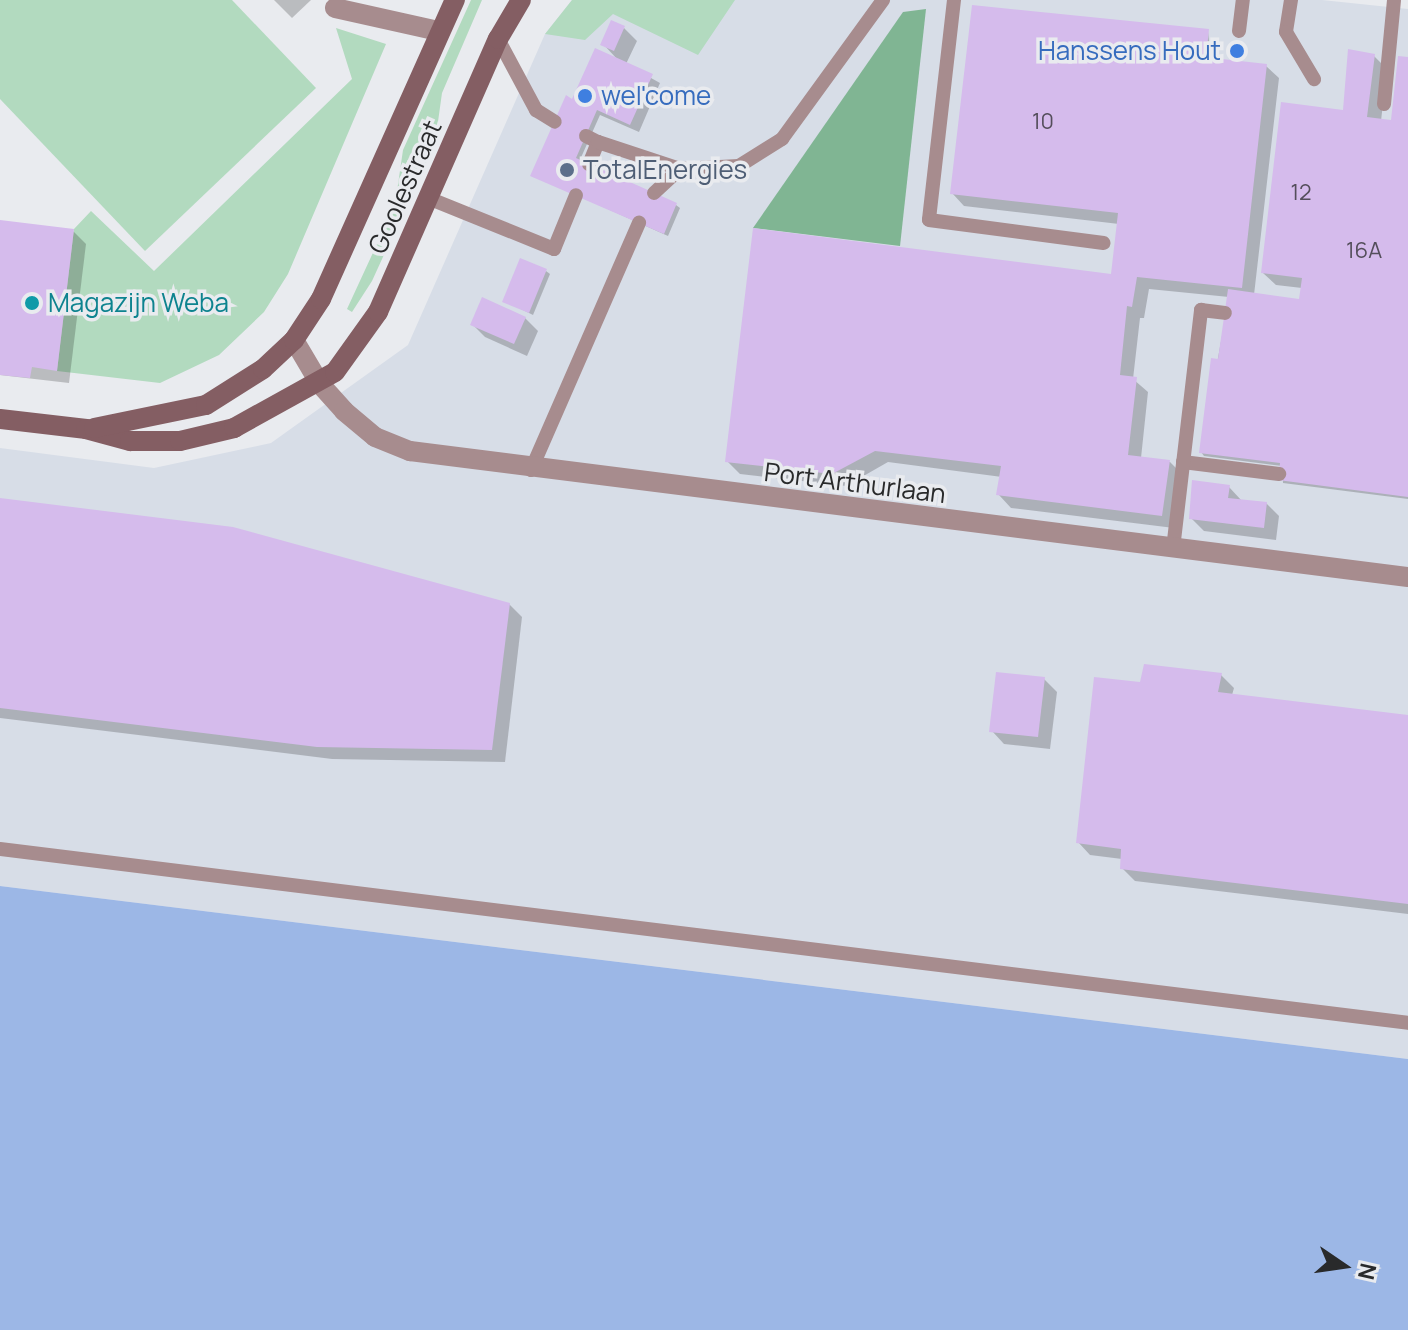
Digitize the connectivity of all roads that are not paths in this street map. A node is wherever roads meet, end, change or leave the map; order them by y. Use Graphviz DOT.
graph roads {
  1 [pos="455,0"];
  2 [pos="521,0"];
  3 [pos="883,0"];
  4 [pos="954,0"];
  5 [pos="1243,0"];
  6 [pos="1291,0"];
  7 [pos="1394,0"];
  8 [pos="335,8"];
  9 [pos="439,31"];
  10 [pos="1239,31"];
  11 [pos="498,39"];
  12 [pos="1314,79"];
  13 [pos="1384,104"];
  14 [pos="555,122"];
  15 [pos="589,164"];
  16 [pos="680,169"];
  17 [pos="654,193"];
  18 [pos="576,195"];
  19 [pos="428,198"];
  20 [pos="639,223"];
  21 [pos="1103,243"];
  22 [pos="1225,313"];
  23 [pos="294,340"];
  24 [pos="320,384"];
  25 [pos="0,419"];
  26 [pos="86,429"];
  27 [pos="1183,462"];
  28 [pos="531,470"];
  29 [pos="1279,474"];
  30 [pos="1173,549"];
  31 [pos="1408,577"];
  32 [pos="0,849"];
  33 [pos="1408,1023"];
  1 -- 9 [label="main road, Goolestraat"];
  2 -- 11 [label="main road, Goolestraat"];
  3 -- 16 [label="lane"];
  4 -- 21 [label="lane"];
  5 -- 10 [label="lane"];
  6 -- 12 [label="lane"];
  7 -- 13 [label="lane"];
  8 -- 9 [label="street"];
  9 -- 23 [label="main road, Goolestraat"];
  11 -- 14 [label="lane"];
  11 -- 19 [label="main road, Goolestraat"];
  15 -- 16 [label="lane"];
  16 -- 17 [label="lane"];
  18 -- 19 [label="lane"];
  19 -- 24 [label="main road, Goolestraat"];
  20 -- 28 [label="lane"];
  22 -- 27 [label="lane"];
  23 -- 24 [label="street, Port Arthurlaan"];
  23 -- 26 [label="main road"];
  24 -- 26 [label="main road"];
  24 -- 28 [label="street, Port Arthurlaan"];
  25 -- 26 [label="main road"];
  27 -- 29 [label="lane"];
  27 -- 30 [label="lane"];
  28 -- 30 [label="street, Port Arthurlaan"];
  30 -- 31 [label="street, Port Arthurlaan"];
  32 -- 33 [label="lane"];
}
